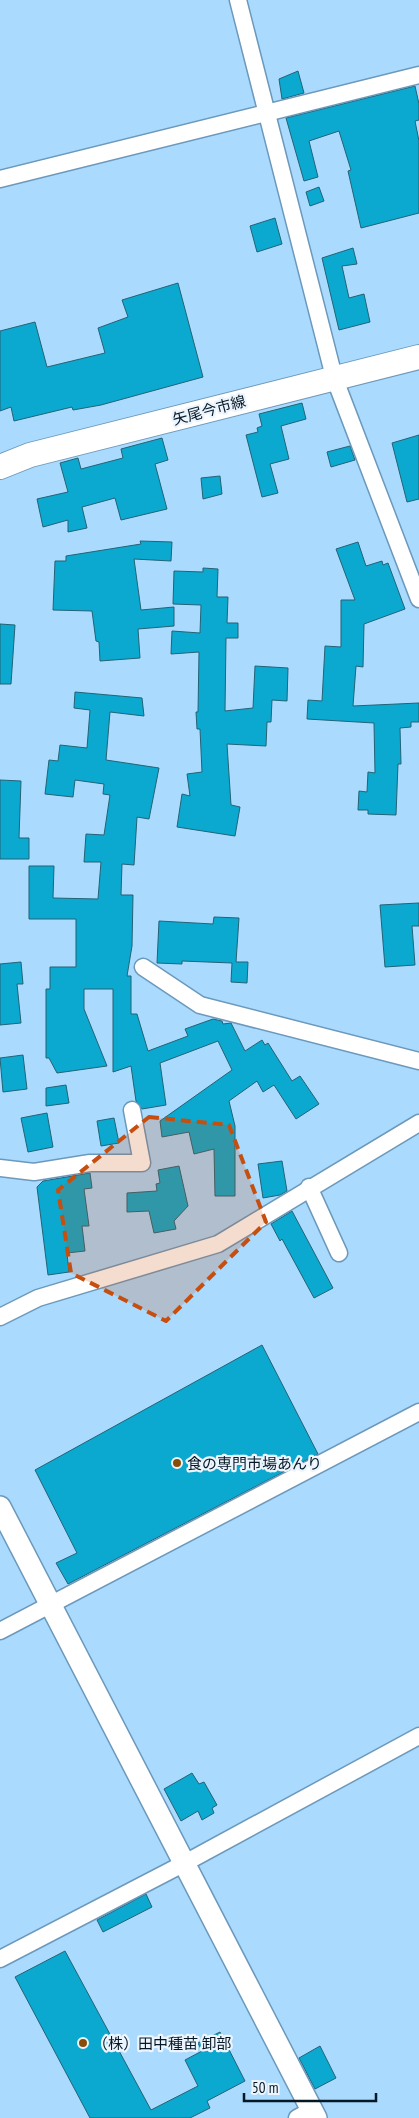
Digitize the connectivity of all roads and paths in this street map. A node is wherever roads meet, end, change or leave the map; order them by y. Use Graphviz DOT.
graph roads {
  1 [pos="238,0"];
  2 [pos="419,75"];
  3 [pos="266,114"];
  4 [pos="0,179"];
  5 [pos="419,357"];
  6 [pos="334,377"];
  7 [pos="0,468"];
  8 [pos="419,599"];
  9 [pos="143,968"];
  10 [pos="419,1061"];
  11 [pos="132,1110"];
  12 [pos="419,1123"];
  13 [pos="0,1168"];
  14 [pos="309,1187"];
  15 [pos="339,1253"];
  16 [pos="0,1317"];
  17 [pos="419,1412"];
  18 [pos="0,1507"];
  19 [pos="51,1605"];
  20 [pos="0,1631"];
  21 [pos="419,1736"];
  22 [pos="183,1864"];
  23 [pos="0,1959"];
  24 [pos="308,2115"];
  1 -- 3 [label="street"];
  2 -- 3 [label="street"];
  3 -- 4 [label="street"];
  3 -- 6 [label="street"];
  5 -- 6 [label="main road, 矢尾今市線"];
  6 -- 7 [label="main road, 矢尾今市線"];
  6 -- 8 [label="street"];
  9 -- 10 [label="street"];
  11 -- 13 [label="street"];
  12 -- 14 [label="street"];
  14 -- 15 [label="street"];
  14 -- 16 [label="street"];
  17 -- 19 [label="street"];
  18 -- 19 [label="street"];
  19 -- 20 [label="street"];
  19 -- 22 [label="street"];
  21 -- 22 [label="street"];
  22 -- 23 [label="street"];
  22 -- 24 [label="street"];
}
